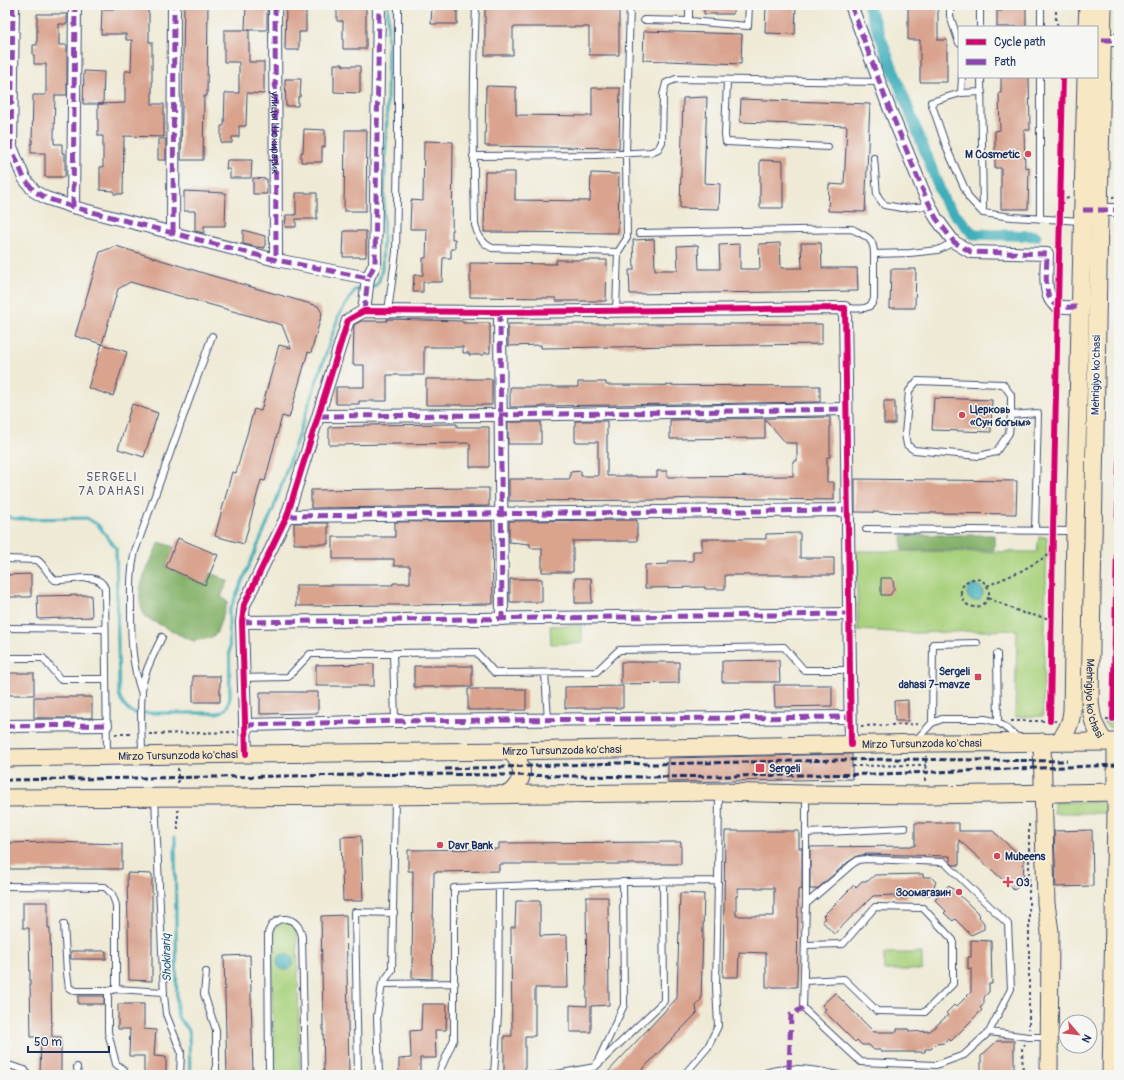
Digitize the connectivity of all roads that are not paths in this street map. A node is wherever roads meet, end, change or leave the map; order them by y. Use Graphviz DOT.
graph roads {
  1 [pos="13,5"];
  2 [pos="75,5"];
  3 [pos="174,5"];
  4 [pos="275,5"];
  5 [pos="379,5"];
  6 [pos="398,5"];
  7 [pos="476,5"];
  8 [pos="630,5"];
  9 [pos="689,5"];
  10 [pos="749,5"];
  11 [pos="851,5"];
  12 [pos="950,5"];
  13 [pos="980,5"];
  14 [pos="1041,5"];
  15 [pos="1088,5"];
  16 [pos="1103,5"];
  17 [pos="644,20"];
  18 [pos="689,21"];
  19 [pos="980,26"];
  20 [pos="1041,26"];
  21 [pos="1087,26"];
  22 [pos="958,40"];
  23 [pos="1102,40"];
  24 [pos="1119,40"];
  25 [pos="962,78"];
  26 [pos="981,78"];
  27 [pos="1040,78"];
  28 [pos="1086,78"];
  29 [pos="728,80"];
  30 [pos="879,82"];
  31 [pos="982,92"];
  32 [pos="961,93"];
  33 [pos="828,147"];
  34 [pos="8,148"];
  35 [pos="626,154"];
  36 [pos="474,156"];
  37 [pos="874,158"];
  38 [pos="930,206"];
  39 [pos="73,207"];
  40 [pos="1085,210"];
  41 [pos="1119,210"];
  42 [pos="983,213"];
  43 [pos="1040,219"];
  44 [pos="173,233"];
  45 [pos="639,233"];
  46 [pos="954,242"];
  47 [pos="618,252"];
  48 [pos="874,254"];
  49 [pos="276,260"];
  50 [pos="368,280"];
  51 [pos="1081,307"];
  52 [pos="845,308"];
  53 [pos="364,311"];
  54 [pos="388,311"];
  55 [pos="616,311"];
  56 [pos="500,312"];
  57 [pos="212,336"];
  58 [pos="846,409"];
  59 [pos="500,415"];
  60 [pos="1011,415"];
  61 [pos="319,416"];
  62 [pos="848,510"];
  63 [pos="501,513"];
  64 [pos="287,516"];
  65 [pos="866,529"];
  66 [pos="1035,530"];
  67 [pos="1075,530"];
  68 [pos="5,559"];
  69 [pos="849,614"];
  70 [pos="502,619"];
  71 [pos="242,622"];
  72 [pos="5,628"];
  73 [pos="105,629"];
  74 [pos="162,637"];
  75 [pos="976,643"];
  76 [pos="393,654"];
  77 [pos="997,654"];
  78 [pos="5,658"];
  79 [pos="850,670"];
  80 [pos="546,673"];
  81 [pos="243,678"];
  82 [pos="105,679"];
  83 [pos="142,694"];
  84 [pos="850,717"];
  85 [pos="548,720"];
  86 [pos="395,721"];
  87 [pos="998,722"];
  88 [pos="932,723"];
  89 [pos="106,725"];
  90 [pos="245,725"];
  91 [pos="5,726"];
  92 [pos="1025,742"];
  93 [pos="1050,742"];
  94 [pos="1113,742"];
  95 [pos="912,744"];
  96 [pos="851,745"];
  97 [pos="510,751"];
  98 [pos="246,754"];
  99 [pos="142,755"];
  100 [pos="107,756"];
  101 [pos="5,758"];
  102 [pos="719,792"];
  103 [pos="1117,792"];
  104 [pos="509,794"];
  105 [pos="806,794"];
  106 [pos="1043,794"];
  107 [pos="395,796"];
  108 [pos="155,797"];
  109 [pos="5,798"];
  110 [pos="905,828"];
  111 [pos="807,833"];
  112 [pos="663,881"];
  113 [pos="718,881"];
  114 [pos="623,882"];
  115 [pos="5,886"];
  116 [pos="499,887"];
  117 [pos="806,904"];
  118 [pos="394,913"];
  119 [pos="64,924"];
  120 [pos="805,945"];
  121 [pos="206,972"];
  122 [pos="804,981"];
  123 [pos="455,983"];
  124 [pos="382,984"];
  125 [pos="116,989"];
  126 [pos="108,992"];
  127 [pos="164,992"];
  128 [pos="989,1032"];
  129 [pos="1049,1037"];
  130 [pos="1115,1057"];
  131 [pos="5,1064"];
  132 [pos="76,1067"];
  133 [pos="595,1067"];
  134 [pos="27,1075"];
  135 [pos="78,1075"];
  136 [pos="124,1075"];
  137 [pos="180,1075"];
  138 [pos="216,1075"];
  139 [pos="269,1075"];
  140 [pos="304,1075"];
  141 [pos="358,1075"];
  142 [pos="379,1075"];
  143 [pos="438,1075"];
  144 [pos="455,1075"];
  145 [pos="551,1075"];
  146 [pos="684,1075"];
  147 [pos="762,1075"];
  148 [pos="838,1075"];
  149 [pos="1049,1075"];
  150 [pos="1111,1075"];
  1 -- 34 [label="street"];
  2 -- 39 [label="street"];
  3 -- 44 [label="street"];
  4 -- 49 [label="street, улицы Шокирарик"];
  5 -- 50 [label="street"];
  6 -- 54 [label="lane"];
  7 -- 36 [label="lane"];
  8 -- 35 [label="lane"];
  9 -- 18 [label="lane"];
  10 -- 18 [label="lane"];
  11 -- 30 [label="street"];
  12 -- 22 [label="lane"];
  13 -- 19 [label="lane"];
  14 -- 20 [label="lane"];
  15 -- 21 [label="main road"];
  16 -- 23 [label="main road, Mehrigiyo ko'chasi"];
  17 -- 18 [label="lane"];
  23 -- 24 [label="street"];
  23 -- 40 [label="main road, Mehrigiyo ko'chasi"];
  25 -- 32 [label="lane"];
  26 -- 31 [label="lane"];
  27 -- 43 [label="lane"];
  28 -- 40 [label="main road, Mehrigiyo ko'chasi"];
  29 -- 30 [label="lane"];
  29 -- 33 [label="lane"];
  29 -- 35 [label="lane"];
  30 -- 38 [label="street"];
  31 -- 32 [label="lane"];
  31 -- 42 [label="lane"];
  32 -- 42 [label="lane"];
  34 -- 39 [label="street"];
  35 -- 36 [label="lane"];
  35 -- 47 [label="lane"];
  36 -- 47 [label="lane"];
  37 -- 38 [label="lane"];
  38 -- 46 [label="street"];
  39 -- 44 [label="street"];
  40 -- 41 [label="street"];
  40 -- 43 [label="lane"];
  40 -- 51 [label="main road, Mehrigiyo ko'chasi"];
  40 -- 94 [label="main road, Mehrigiyo ko'chasi"];
  42 -- 43 [label="lane"];
  44 -- 49 [label="street"];
  45 -- 48 [label="lane"];
  46 -- 48 [label="lane"];
  46 -- 51 [label="street"];
  47 -- 55 [label="lane"];
  48 -- 52 [label="lane"];
  49 -- 50 [label="street"];
  50 -- 53 [label="street"];
  51 -- 67 [label="main road, Mehrigiyo ko'chasi"];
  52 -- 55 [label="street"];
  52 -- 58 [label="street"];
  53 -- 54 [label="street"];
  53 -- 61 [label="street"];
  54 -- 56 [label="street"];
  55 -- 56 [label="street"];
  56 -- 59 [label="street"];
  57 -- 83 [label="lane"];
  58 -- 59 [label="street"];
  58 -- 62 [label="street"];
  59 -- 61 [label="street"];
  59 -- 63 [label="street"];
  60 -- 60 [label="lane"];
  60 -- 66 [label="lane"];
  61 -- 64 [label="street"];
  62 -- 63 [label="street"];
  62 -- 69 [label="street"];
  63 -- 64 [label="street"];
  63 -- 70 [label="street"];
  64 -- 71 [label="street"];
  65 -- 66 [label="lane"];
  66 -- 67 [label="lane"];
  67 -- 93 [label="main road, Mehrigiyo ko'chasi"];
  68 -- 73 [label="lane"];
  69 -- 70 [label="street"];
  69 -- 79 [label="street"];
  70 -- 71 [label="street"];
  71 -- 81 [label="street"];
  72 -- 73 [label="lane"];
  73 -- 82 [label="lane"];
  74 -- 83 [label="lane"];
  75 -- 88 [label="lane"];
  76 -- 80 [label="lane"];
  76 -- 81 [label="lane"];
  76 -- 86 [label="lane"];
  77 -- 87 [label="lane"];
  78 -- 82 [label="lane"];
  79 -- 80 [label="lane"];
  79 -- 84 [label="street"];
  80 -- 85 [label="lane"];
  81 -- 90 [label="street"];
  82 -- 89 [label="lane"];
  83 -- 99 [label="lane"];
  84 -- 85 [label="street"];
  84 -- 96 [label="street"];
  85 -- 86 [label="street"];
  86 -- 90 [label="street"];
  87 -- 88 [label="lane"];
  87 -- 92 [label="lane"];
  88 -- 95 [label="lane"];
  89 -- 91 [label="street"];
  89 -- 100 [label="lane"];
  90 -- 98 [label="street"];
  92 -- 93 [label="main road, Mirzo Tursunzoda ko'chasi"];
  92 -- 95 [label="main road, Mirzo Tursunzoda ko'chasi"];
  93 -- 94 [label="main road, Mirzo Tursunzoda ko'chasi"];
  93 -- 106 [label="main road"];
  94 -- 103 [label="main road, Mehrigiyo ko'chasi"];
  95 -- 96 [label="main road, Mirzo Tursunzoda ko'chasi"];
  96 -- 97 [label="main road, Mirzo Tursunzoda ko'chasi"];
  97 -- 98 [label="main road, Mirzo Tursunzoda ko'chasi"];
  97 -- 104 [label="main road"];
  98 -- 99 [label="main road, Mirzo Tursunzoda ko'chasi"];
  99 -- 100 [label="main road, Mirzo Tursunzoda ko'chasi"];
  100 -- 101 [label="main road, Mirzo Tursunzoda ko'chasi"];
  102 -- 104 [label="main road"];
  102 -- 105 [label="main road"];
  102 -- 113 [label="lane"];
  103 -- 106 [label="main road"];
  103 -- 130 [label="main road, Mehrigiyo ko'chasi"];
  104 -- 107 [label="main road"];
  105 -- 106 [label="main road"];
  105 -- 111 [label="lane"];
  106 -- 129 [label="main road"];
  107 -- 108 [label="main road"];
  107 -- 118 [label="lane"];
  108 -- 109 [label="main road"];
  108 -- 127 [label="lane"];
  110 -- 111 [label="lane"];
  111 -- 117 [label="lane"];
  112 -- 113 [label="lane"];
  112 -- 114 [label="lane"];
  112 -- 133 [label="lane"];
  113 -- 146 [label="lane"];
  114 -- 116 [label="lane"];
  114 -- 133 [label="lane"];
  115 -- 125 [label="lane"];
  116 -- 123 [label="lane"];
  116 -- 144 [label="lane"];
  117 -- 120 [label="lane"];
  117 -- 128 [label="lane"];
  118 -- 124 [label="lane"];
  118 -- 141 [label="lane"];
  119 -- 126 [label="lane"];
  120 -- 122 [label="lane"];
  120 -- 122 [label="lane"];
  121 -- 138 [label="lane"];
  122 -- 128 [label="lane"];
  123 -- 124 [label="lane"];
  123 -- 143 [label="lane"];
  124 -- 142 [label="lane"];
  125 -- 126 [label="lane"];
  125 -- 127 [label="lane"];
  126 -- 136 [label="lane"];
  127 -- 137 [label="lane"];
  128 -- 129 [label="lane"];
  129 -- 149 [label="main road"];
  130 -- 150 [label="main road, Mehrigiyo ko'chasi"];
  131 -- 134 [label="lane"];
  132 -- 135 [label="lane"];
  133 -- 145 [label="lane"];
  139 -- 140 [label="lane"];
  147 -- 148 [label="lane"];
}
